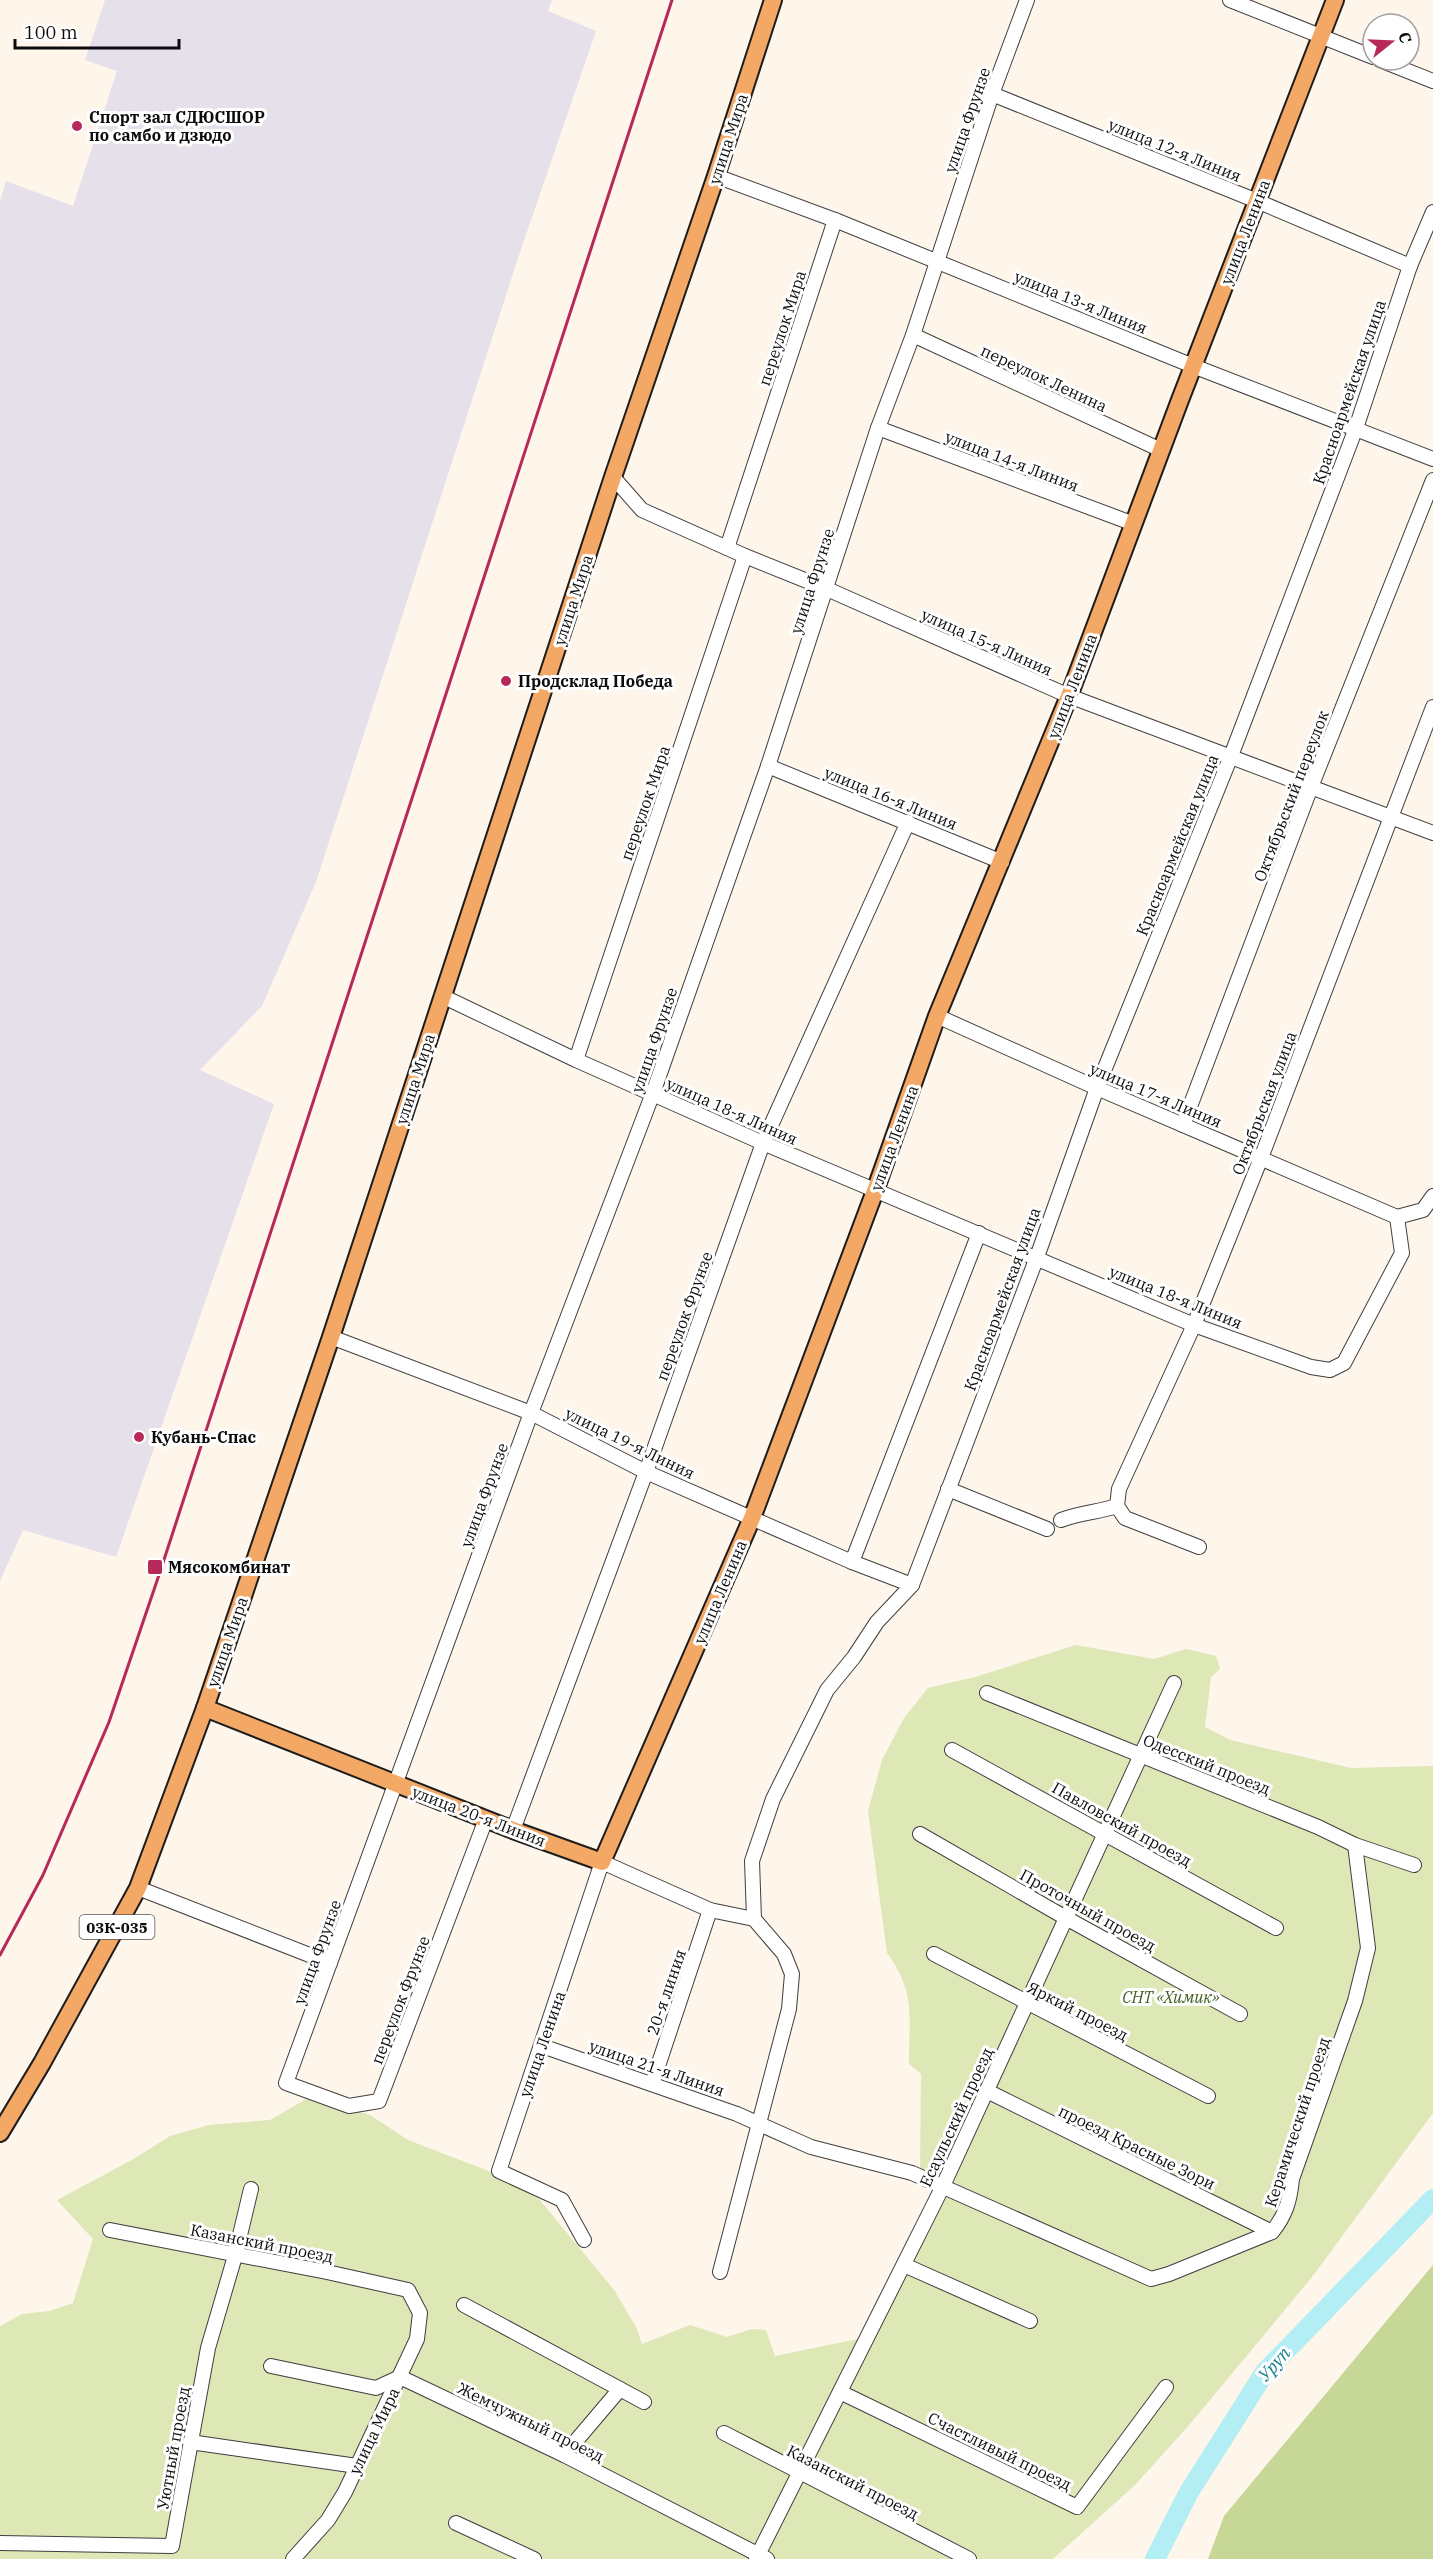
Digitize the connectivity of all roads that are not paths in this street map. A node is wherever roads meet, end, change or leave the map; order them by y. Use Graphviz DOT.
graph roads {
  1 [pos="772,0"];
  2 [pos="1027,0"];
  3 [pos="1230,0"];
  4 [pos="1335,0"];
  5 [pos="1321,37"];
  6 [pos="1361,52"];
  7 [pos="1410,72"];
  8 [pos="1433,81"];
  9 [pos="992,94"];
  10 [pos="716,176"];
  11 [pos="1257,201"];
  12 [pos="1433,212"];
  13 [pos="835,220"];
  14 [pos="936,261"];
  15 [pos="1410,266"];
  16 [pos="913,335"];
  17 [pos="1193,366"];
  18 [pos="878,428"];
  19 [pos="1356,428"];
  20 [pos="1161,450"];
  21 [pos="1433,459"];
  22 [pos="613,477"];
  23 [pos="1433,480"];
  24 [pos="1134,524"];
  25 [pos="727,548"];
  26 [pos="744,556"];
  27 [pos="827,589"];
  28 [pos="1069,696"];
  29 [pos="1433,707"];
  30 [pos="1231,756"];
  31 [pos="768,766"];
  32 [pos="1311,787"];
  33 [pos="1390,817"];
  34 [pos="908,822"];
  35 [pos="1433,833"];
  36 [pos="1002,862"];
  37 [pos="442,996"];
  38 [pos="937,1016"];
  39 [pos="576,1060"];
  40 [pos="1097,1088"];
  41 [pos="653,1093"];
  42 [pos="1183,1125"];
  43 [pos="764,1143"];
  44 [pos="1261,1158"];
  45 [pos="875,1191"];
  46 [pos="1433,1196"];
  47 [pos="1396,1217"];
  48 [pos="979,1233"];
  49 [pos="1037,1257"];
  50 [pos="1194,1325"];
  51 [pos="331,1337"];
  52 [pos="531,1413"];
  53 [pos="646,1472"];
  54 [pos="948,1490"];
  55 [pos="1117,1506"];
  56 [pos="752,1518"];
  57 [pos="1061,1520"];
  58 [pos="1047,1528"];
  59 [pos="1199,1547"];
  60 [pos="852,1562"];
  61 [pos="912,1585"];
  62 [pos="1174,1683"];
  63 [pos="987,1693"];
  64 [pos="205,1708"];
  65 [pos="952,1750"];
  66 [pos="1141,1756"];
  67 [pos="395,1783"];
  68 [pos="486,1819"];
  69 [pos="513,1830"];
  70 [pos="1104,1832"];
  71 [pos="920,1834"];
  72 [pos="1355,1845"];
  73 [pos="602,1862"];
  74 [pos="1414,1865"];
  75 [pos="138,1887"];
  76 [pos="711,1910"];
  77 [pos="1066,1918"];
  78 [pos="754,1919"];
  79 [pos="1276,1928"];
  80 [pos="934,1954"];
  81 [pos="330,1963"];
  82 [pos="1027,2004"];
  83 [pos="1240,2014"];
  84 [pos="542,2046"];
  85 [pos="286,2083"];
  86 [pos="652,2084"];
  87 [pos="987,2091"];
  88 [pos="1208,2096"];
  89 [pos="759,2124"];
  90 [pos="0,2133"];
  91 [pos="942,2188"];
  92 [pos="251,2189"];
  93 [pos="110,2230"];
  94 [pos="1272,2232"];
  95 [pos="584,2240"];
  96 [pos="235,2256"];
  97 [pos="904,2265"];
  98 [pos="720,2272"];
  99 [pos="408,2290"];
  100 [pos="464,2305"];
  101 [pos="1030,2321"];
  102 [pos="271,2366"];
  103 [pos="400,2377"];
  104 [pos="1166,2387"];
  105 [pos="620,2389"];
  106 [pos="840,2392"];
  107 [pos="644,2402"];
  108 [pos="724,2433"];
  109 [pos="190,2442"];
  110 [pos="564,2456"];
  111 [pos="357,2466"];
  112 [pos="800,2473"];
  113 [pos="456,2523"];
  114 [pos="0,2543"];
  115 [pos="760,2558"];
  116 [pos="293,2559"];
  117 [pos="534,2559"];
  118 [pos="969,2559"];
  1 -- 10 [label="main road, улица Мира"];
  2 -- 9 [label="street, улица Фрунзе"];
  3 -- 5 [label="street"];
  4 -- 5 [label="main road, улица Ленина"];
  5 -- 6 [label="street"];
  5 -- 11 [label="main road, улица Ленина"];
  7 -- 8 [label="street"];
  9 -- 11 [label="street, улица 12-я Линия"];
  9 -- 14 [label="street, улица Фрунзе"];
  10 -- 13 [label="street, улица 13-я Линия"];
  10 -- 22 [label="main road, улица Мира"];
  11 -- 15 [label="street, улица 12-я Линия"];
  11 -- 17 [label="main road, улица Ленина"];
  12 -- 15 [label="street, Красноармейская улица"];
  13 -- 14 [label="street, улица 13-я Линия"];
  13 -- 25 [label="street, переулок Мира"];
  14 -- 16 [label="street, улица Фрунзе"];
  14 -- 17 [label="street, улица 13-я Линия"];
  15 -- 19 [label="street, Красноармейская улица"];
  16 -- 18 [label="street, улица Фрунзе"];
  16 -- 20 [label="street, переулок Ленина"];
  17 -- 19 [label="street, улица 13-я Линия"];
  17 -- 20 [label="main road, улица Ленина"];
  18 -- 24 [label="street, улица 14-я Линия"];
  18 -- 27 [label="street, улица Фрунзе"];
  19 -- 21 [label="street, улица 13-я Линия"];
  19 -- 30 [label="street, Красноармейская улица"];
  20 -- 24 [label="main road, улица Ленина"];
  22 -- 25 [label="street, улица 15-я Линия"];
  22 -- 37 [label="main road, улица Мира"];
  23 -- 32 [label="street, Октябрьский переулок"];
  24 -- 28 [label="main road, улица Ленина"];
  25 -- 26 [label="street, улица 15-я Линия"];
  26 -- 27 [label="street, улица 15-я Линия"];
  26 -- 39 [label="street, переулок Мира"];
  27 -- 28 [label="street, улица 15-я Линия"];
  27 -- 31 [label="street, улица Фрунзе"];
  28 -- 30 [label="street, улица 15-я Линия"];
  28 -- 36 [label="main road, улица Ленина"];
  29 -- 33 [label="street, Октябрьская улица"];
  30 -- 32 [label="street, улица 15-я Линия"];
  30 -- 40 [label="street, Красноармейская улица"];
  31 -- 34 [label="street, улица 16-я Линия"];
  31 -- 41 [label="street, улица Фрунзе"];
  32 -- 33 [label="street, улица 15-я Линия"];
  32 -- 42 [label="street, Октябрьский переулок"];
  33 -- 35 [label="street, улица 15-я Линия"];
  33 -- 44 [label="street, Октябрьская улица"];
  34 -- 36 [label="street, улица 16-я Линия"];
  34 -- 43 [label="street, переулок Фрунзе"];
  36 -- 38 [label="main road, улица Ленина"];
  37 -- 39 [label="street, улица 18-я Линия"];
  37 -- 51 [label="main road, улица Мира"];
  38 -- 40 [label="street, улица 17-я Линия"];
  38 -- 45 [label="main road, улица Ленина"];
  39 -- 41 [label="street, улица 18-я Линия"];
  40 -- 42 [label="street, улица 17-я Линия"];
  40 -- 49 [label="street, Красноармейская улица"];
  41 -- 43 [label="street, улица 18-я Линия"];
  41 -- 52 [label="street, улица Фрунзе"];
  42 -- 44 [label="street, улица 17-я Линия"];
  43 -- 45 [label="street, улица 18-я Линия"];
  43 -- 53 [label="street, переулок Фрунзе"];
  44 -- 47 [label="street, улица 17-я Линия"];
  44 -- 50 [label="street, Октябрьская улица"];
  45 -- 48 [label="street, улица 18-я Линия"];
  45 -- 56 [label="main road, улица Ленина"];
  46 -- 47 [label="street"];
  47 -- 50 [label="street, улица 18-я Линия"];
  48 -- 49 [label="street, улица 18-я Линия"];
  48 -- 60 [label="street"];
  49 -- 50 [label="street, улица 18-я Линия"];
  49 -- 54 [label="street, Красноармейская улица"];
  50 -- 55 [label="street, Октябрьская улица"];
  51 -- 52 [label="street, улица 19-я Линия"];
  51 -- 64 [label="main road, улица Мира"];
  52 -- 53 [label="street, улица 19-я Линия"];
  52 -- 67 [label="street, улица Фрунзе"];
  53 -- 56 [label="street, улица 19-я Линия"];
  53 -- 69 [label="street, переулок Фрунзе"];
  54 -- 58 [label="street"];
  54 -- 61 [label="street, Красноармейская улица"];
  55 -- 57 [label="street"];
  55 -- 59 [label="street"];
  56 -- 60 [label="street, улица 19-я Линия"];
  56 -- 73 [label="main road, улица Ленина"];
  60 -- 61 [label="street, улица 19-я Линия"];
  61 -- 78 [label="street, Красноармейская улица"];
  62 -- 66 [label="street, Есаульский проезд"];
  63 -- 66 [label="street, Одесский проезд"];
  64 -- 67 [label="main road, улица 20-я Линия"];
  64 -- 75 [label="main road, улица Мира / 03К-035"];
  65 -- 70 [label="street, Павловский проезд"];
  66 -- 70 [label="street, Есаульский проезд"];
  66 -- 72 [label="street, Одесский проезд"];
  67 -- 68 [label="main road, улица 20-я Линия"];
  67 -- 81 [label="street, улица Фрунзе"];
  68 -- 69 [label="main road, улица 20-я Линия"];
  68 -- 85 [label="street, переулок Фрунзе"];
  69 -- 73 [label="main road, улица 20-я Линия"];
  70 -- 77 [label="street, Есаульский проезд"];
  70 -- 79 [label="street, Павловский проезд"];
  71 -- 77 [label="street, Проточный проезд"];
  72 -- 74 [label="street, Одесский проезд"];
  72 -- 94 [label="street, Керамический проезд"];
  73 -- 76 [label="street, улица 20-я Линия"];
  73 -- 84 [label="street, улица Ленина"];
  75 -- 81 [label="street"];
  75 -- 90 [label="main road, улица Мира / 03К-035"];
  76 -- 78 [label="street, улица 20-я Линия"];
  76 -- 86 [label="street, 20-я линия"];
  77 -- 82 [label="street, Есаульский проезд"];
  77 -- 83 [label="street, Проточный проезд"];
  78 -- 89 [label="street"];
  80 -- 82 [label="street, Яркий проезд"];
  81 -- 85 [label="street, улица Фрунзе"];
  82 -- 87 [label="street, Есаульский проезд"];
  82 -- 88 [label="street, Яркий проезд"];
  84 -- 86 [label="street, улица 21-я Линия"];
  84 -- 95 [label="street, улица Ленина"];
  86 -- 89 [label="street, улица 21-я Линия"];
  87 -- 91 [label="street, Есаульский проезд"];
  87 -- 94 [label="street, проезд Красные Зори"];
  89 -- 91 [label="street"];
  89 -- 98 [label="street"];
  91 -- 94 [label="street, Керамический проезд"];
  91 -- 97 [label="street, Есаульский проезд"];
  92 -- 96 [label="street, Уютный проезд"];
  93 -- 96 [label="street, Казанский проезд"];
  96 -- 99 [label="street, Казанский проезд"];
  96 -- 109 [label="street, Уютный проезд"];
  97 -- 101 [label="street"];
  97 -- 106 [label="street, Есаульский проезд"];
  99 -- 103 [label="street, улица Мира"];
  100 -- 105 [label="street"];
  102 -- 103 [label="street"];
  103 -- 110 [label="street, Жемчужный проезд"];
  103 -- 111 [label="street, улица Мира"];
  104 -- 106 [label="street, Счастливый проезд"];
  105 -- 107 [label="street"];
  105 -- 110 [label="street"];
  106 -- 112 [label="street, Есаульский проезд"];
  108 -- 112 [label="street, Казанский проезд"];
  109 -- 111 [label="street"];
  109 -- 114 [label="street, Уютный проезд"];
  110 -- 115 [label="street, Жемчужный проезд"];
  111 -- 116 [label="street, улица Мира"];
  112 -- 115 [label="street, Есаульский проезд"];
  112 -- 118 [label="street, Казанский проезд"];
  113 -- 117 [label="street"];
}
